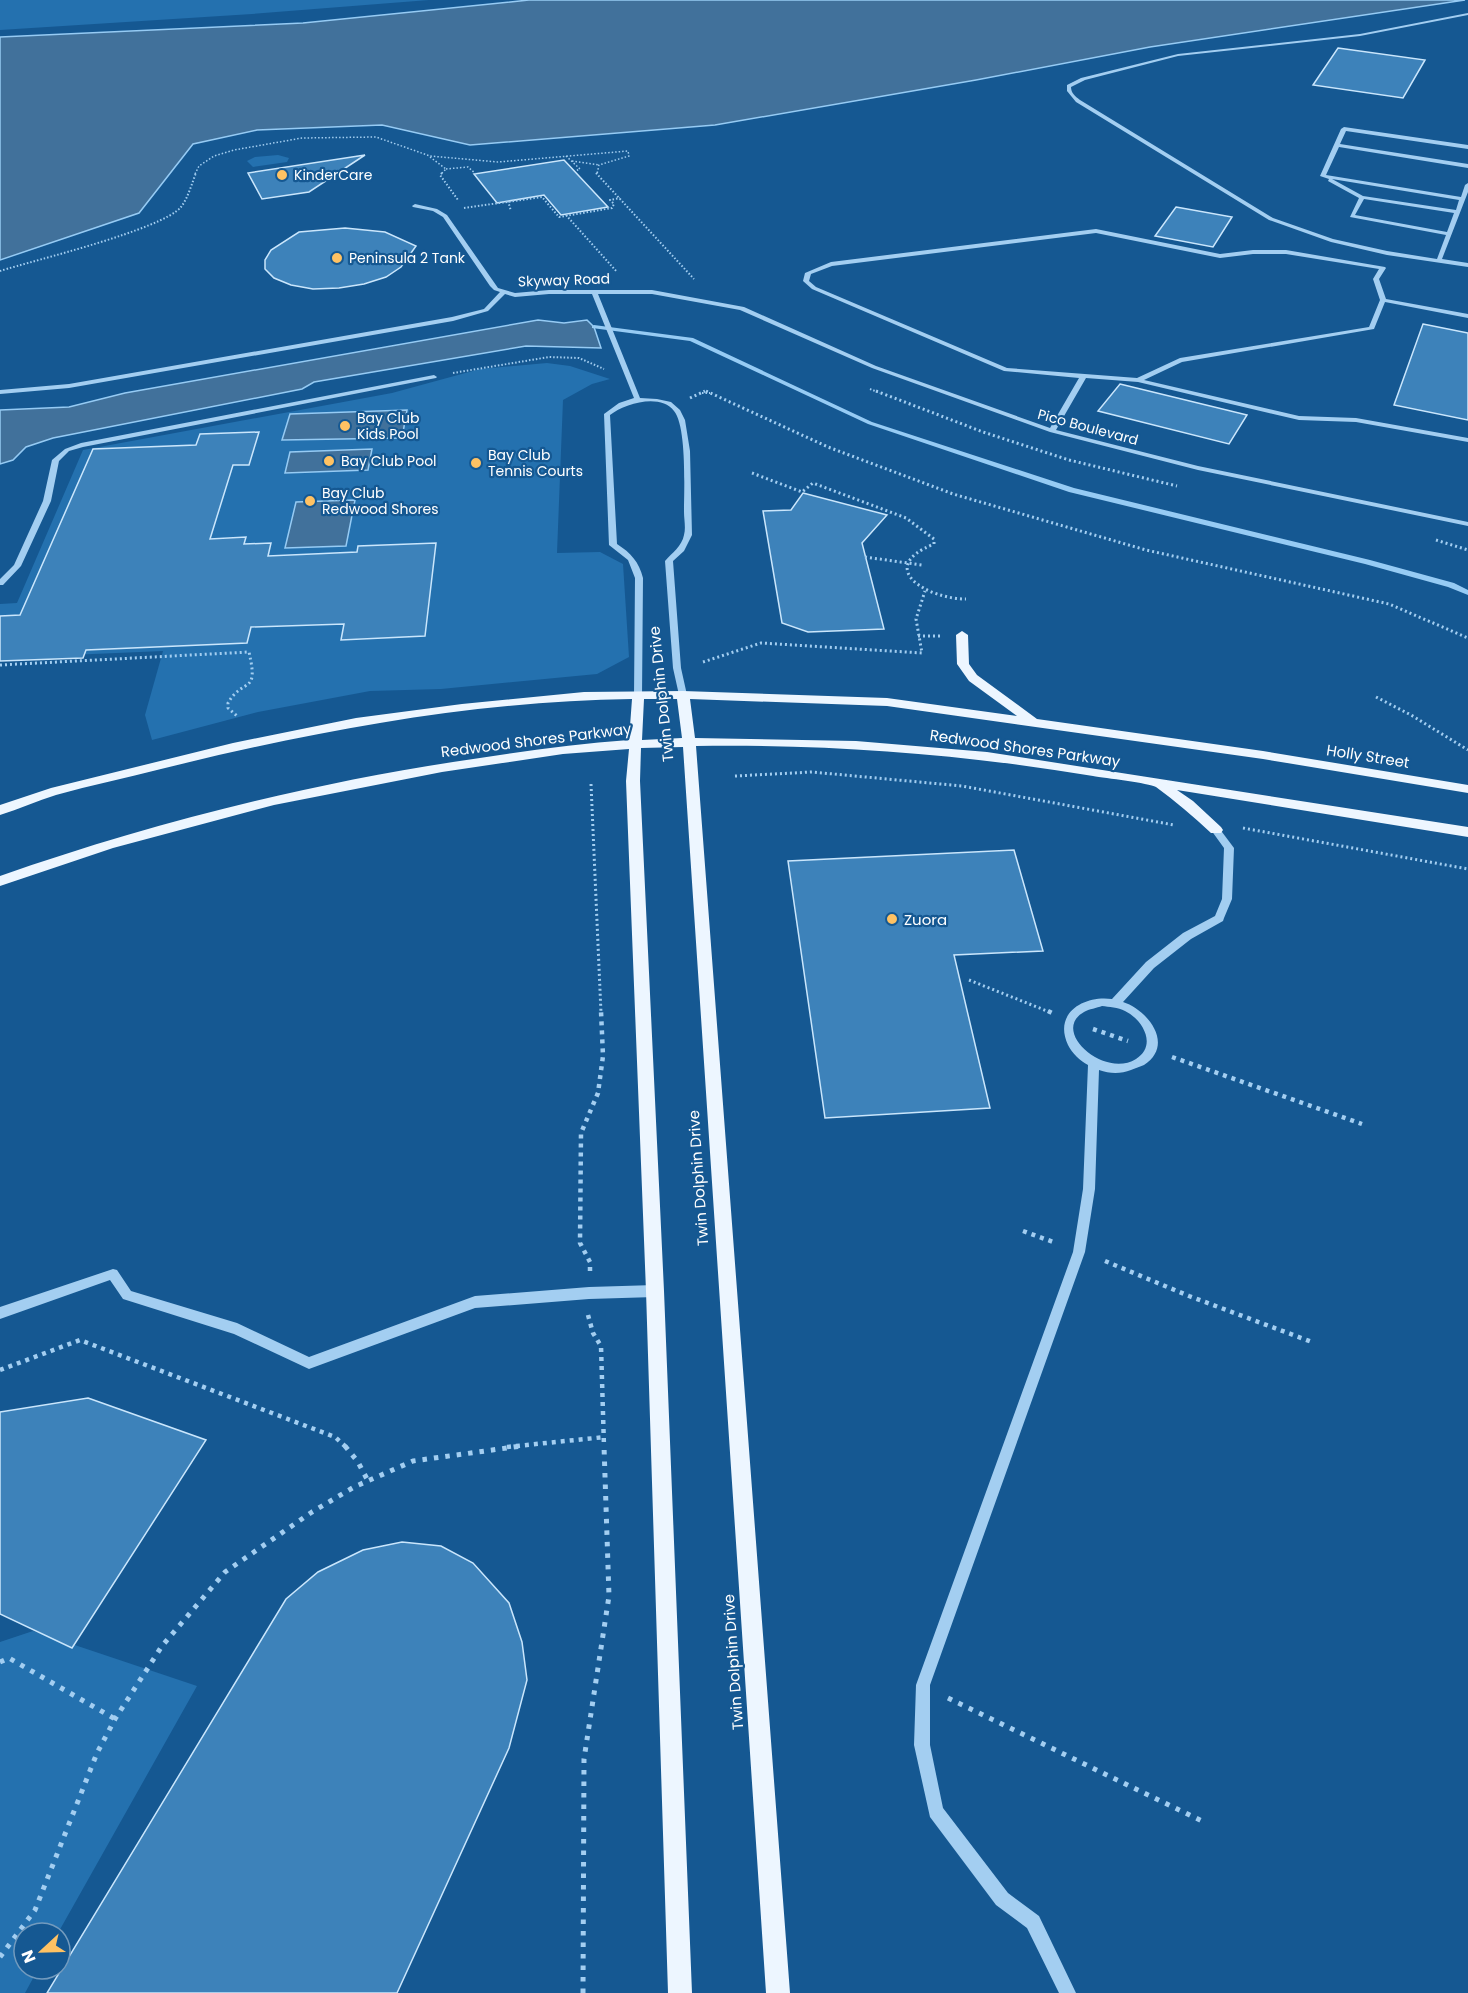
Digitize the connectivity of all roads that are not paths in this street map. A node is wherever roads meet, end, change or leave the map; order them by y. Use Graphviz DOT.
graph roads {
  1 [pos="1468,14"];
  2 [pos="1337,145"];
  3 [pos="1468,147"];
  4 [pos="1468,166"];
  5 [pos="1323,176"];
  6 [pos="1468,185"];
  7 [pos="1362,197"];
  8 [pos="1462,199"];
  9 [pos="415,206"];
  10 [pos="1457,212"];
  11 [pos="1448,234"];
  12 [pos="1439,260"];
  13 [pos="1468,265"];
  14 [pos="503,292"];
  15 [pos="594,292"];
  16 [pos="1383,300"];
  17 [pos="717,304"];
  18 [pos="1468,316"];
  19 [pos="1084,375"];
  20 [pos="434,377"];
  21 [pos="1138,380"];
  22 [pos="0,392"];
  23 [pos="637,398"];
  24 [pos="1052,431"];
  25 [pos="1468,440"];
  26 [pos="1468,524"];
  27 [pos="0,582"];
  28 [pos="962,635"];
  29 [pos="683,695"];
  30 [pos="638,696"];
  31 [pos="1034,723"];
  32 [pos="689,743"];
  33 [pos="634,744"];
  34 [pos="1263,755"];
  35 [pos="1154,783"];
  36 [pos="1468,789"];
  37 [pos="0,810"];
  38 [pos="1216,830"];
  39 [pos="1468,832"];
  40 [pos="0,880"];
  41 [pos="1115,1003"];
  42 [pos="1094,1063"];
  43 [pos="655,1291"];
  44 [pos="0,1313"];
  45 [pos="680,1993"];
  46 [pos="778,1993"];
  47 [pos="1068,1993"];
  1 -- 12 [label="street"];
  2 -- 3 [label="street"];
  2 -- 4 [label="street"];
  2 -- 5 [label="street"];
  5 -- 7 [label="street"];
  5 -- 8 [label="street"];
  6 -- 8 [label="street"];
  7 -- 10 [label="street"];
  7 -- 11 [label="street"];
  8 -- 10 [label="street"];
  9 -- 14 [label="street, Skyway Road"];
  10 -- 11 [label="street"];
  11 -- 12 [label="street"];
  12 -- 13 [label="street"];
  14 -- 15 [label="street, Skyway Road"];
  14 -- 22 [label="street"];
  15 -- 17 [label="street, Skyway Road"];
  15 -- 23 [label="street"];
  16 -- 18 [label="street"];
  16 -- 19 [label="street"];
  16 -- 21 [label="street"];
  17 -- 24 [label="street, Pico Boulevard"];
  19 -- 21 [label="street"];
  19 -- 24 [label="street"];
  20 -- 27 [label="street"];
  21 -- 25 [label="street"];
  23 -- 29 [label="street, Twin Dolphin Drive"];
  23 -- 30 [label="street, Twin Dolphin Drive"];
  24 -- 26 [label="street, Pico Boulevard"];
  28 -- 31 [label="main road"];
  29 -- 30 [label="main road, Redwood Shores Parkway"];
  29 -- 31 [label="main road, Redwood Shores Parkway"];
  29 -- 32 [label="main road, Twin Dolphin Drive"];
  30 -- 33 [label="main road, Twin Dolphin Drive"];
  30 -- 37 [label="main road, Redwood Shores Parkway"];
  31 -- 34 [label="main road, Redwood Shores Parkway"];
  32 -- 33 [label="main road, Redwood Shores Parkway"];
  32 -- 35 [label="main road, Redwood Shores Parkway"];
  32 -- 46 [label="main road, Twin Dolphin Drive"];
  33 -- 40 [label="main road, Redwood Shores Parkway"];
  33 -- 43 [label="main road, Twin Dolphin Drive"];
  34 -- 36 [label="main road, Holly Street"];
  35 -- 38 [label="main road"];
  35 -- 39 [label="main road, Redwood Shores Parkway"];
  38 -- 41 [label="street"];
  41 -- 42 [label="street"];
  41 -- 42 [label="street"];
  42 -- 47 [label="street"];
  43 -- 44 [label="street"];
  43 -- 45 [label="main road, Twin Dolphin Drive"];
}
